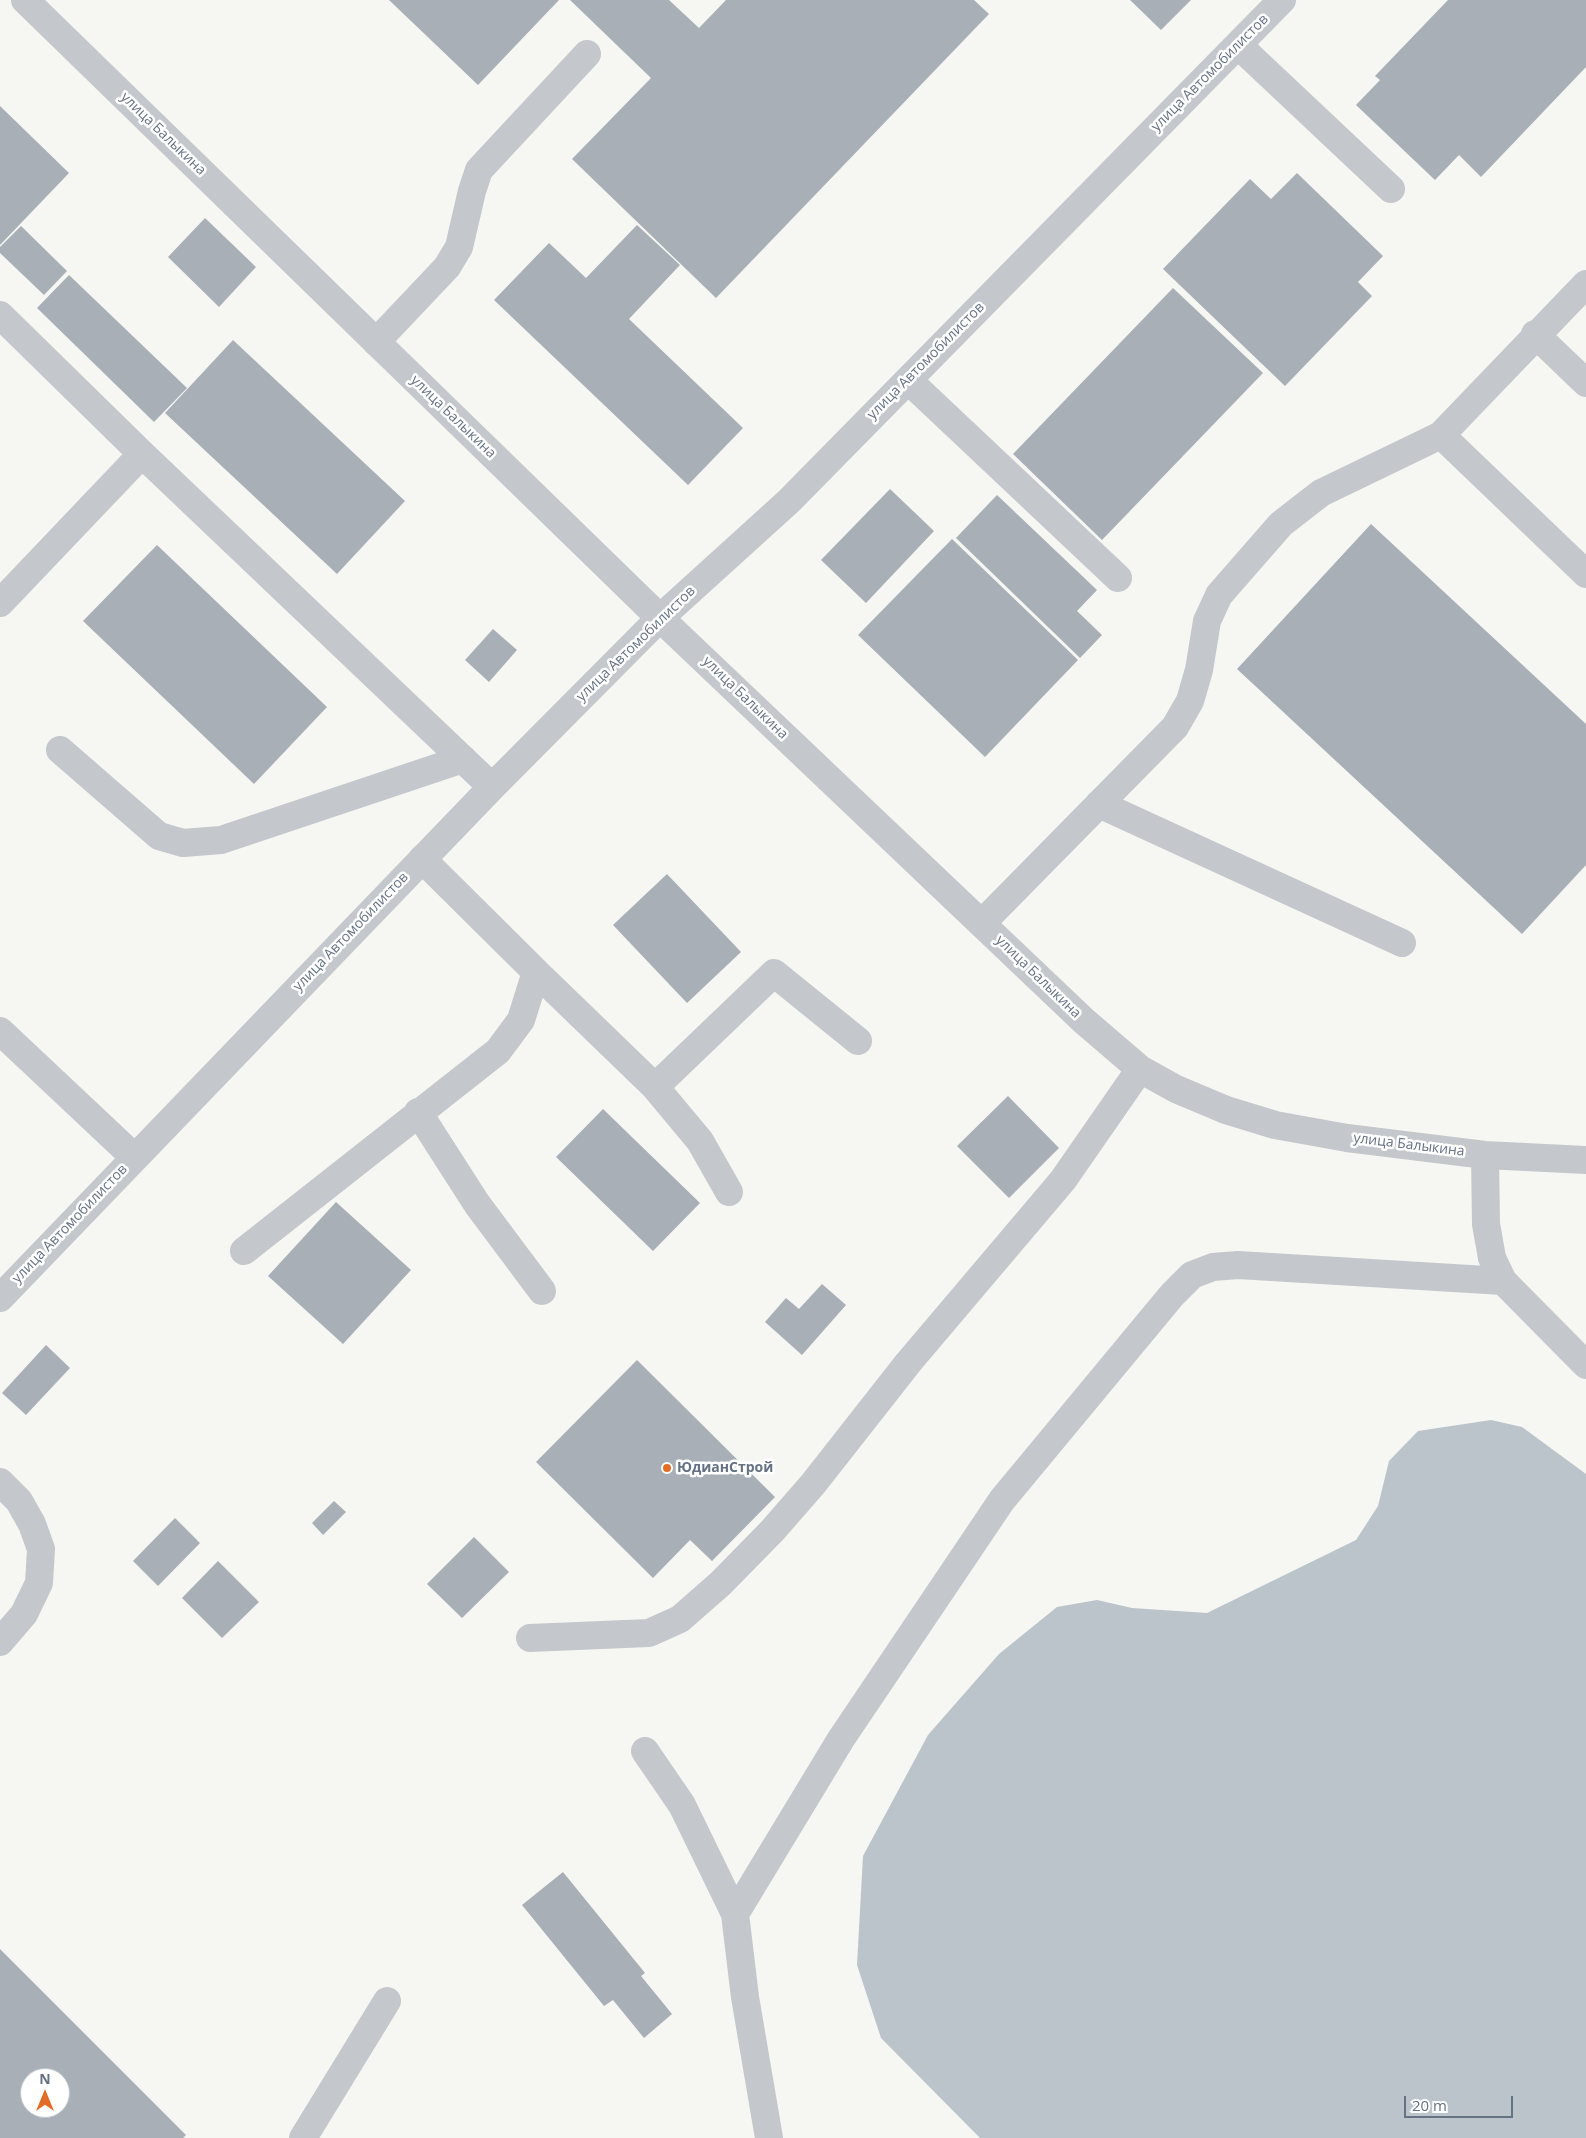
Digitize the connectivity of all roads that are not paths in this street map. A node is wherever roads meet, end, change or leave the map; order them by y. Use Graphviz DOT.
graph roads {
  1 [pos="25,0"];
  2 [pos="1282,0"];
  3 [pos="1238,45"];
  4 [pos="586,54"];
  5 [pos="1391,189"];
  6 [pos="1586,284"];
  7 [pos="0,315"];
  8 [pos="1536,334"];
  9 [pos="376,342"];
  10 [pos="908,380"];
  11 [pos="1586,383"];
  12 [pos="1441,435"];
  13 [pos="142,454"];
  14 [pos="1586,574"];
  15 [pos="1118,578"];
  16 [pos="0,603"];
  17 [pos="660,618"];
  18 [pos="60,750"];
  19 [pos="462,759"];
  20 [pos="492,787"];
  21 [pos="1099,804"];
  22 [pos="422,859"];
  23 [pos="982,923"];
  24 [pos="1402,943"];
  25 [pos="536,972"];
  26 [pos="0,1031"];
  27 [pos="858,1041"];
  28 [pos="1140,1069"];
  29 [pos="655,1087"];
  30 [pos="418,1112"];
  31 [pos="1484,1155"];
  32 [pos="134,1157"];
  33 [pos="1586,1160"];
  34 [pos="729,1192"];
  35 [pos="244,1252"];
  36 [pos="1503,1280"];
  37 [pos="542,1291"];
  38 [pos="0,1298"];
  39 [pos="1586,1365"];
  40 [pos="0,1482"];
  41 [pos="530,1638"];
  42 [pos="0,1642"];
  43 [pos="645,1751"];
  44 [pos="735,1914"];
  45 [pos="387,2001"];
  46 [pos="303,2138"];
  47 [pos="769,2138"];
  1 -- 9 [label="street, улица Балыкина"];
  2 -- 3 [label="street, улица Автомобилистов"];
  3 -- 5 [label="street"];
  3 -- 10 [label="street, улица Автомобилистов"];
  4 -- 9 [label="street"];
  6 -- 8 [label="street"];
  7 -- 13 [label="street"];
  8 -- 11 [label="street"];
  8 -- 12 [label="street"];
  9 -- 17 [label="street, улица Балыкина"];
  10 -- 15 [label="street"];
  10 -- 17 [label="street, улица Автомобилистов"];
  12 -- 14 [label="street"];
  12 -- 21 [label="street"];
  13 -- 16 [label="street"];
  13 -- 19 [label="street"];
  17 -- 20 [label="street, улица Автомобилистов"];
  17 -- 23 [label="street, улица Балыкина"];
  18 -- 19 [label="street"];
  19 -- 20 [label="street"];
  20 -- 22 [label="street, улица Автомобилистов"];
  21 -- 23 [label="street"];
  21 -- 24 [label="street"];
  22 -- 25 [label="street"];
  22 -- 32 [label="street, улица Автомобилистов"];
  23 -- 28 [label="street, улица Балыкина"];
  25 -- 29 [label="street"];
  25 -- 30 [label="street"];
  26 -- 32 [label="street"];
  27 -- 29 [label="street"];
  28 -- 31 [label="street, улица Балыкина"];
  28 -- 41 [label="street"];
  29 -- 34 [label="street"];
  30 -- 35 [label="street"];
  30 -- 37 [label="street"];
  31 -- 33 [label="street, улица Балыкина"];
  31 -- 36 [label="street"];
  32 -- 38 [label="street, улица Автомобилистов"];
  36 -- 39 [label="street"];
  36 -- 44 [label="street"];
  40 -- 42 [label="street"];
  43 -- 44 [label="street"];
  44 -- 47 [label="street"];
  45 -- 46 [label="street"];
}
